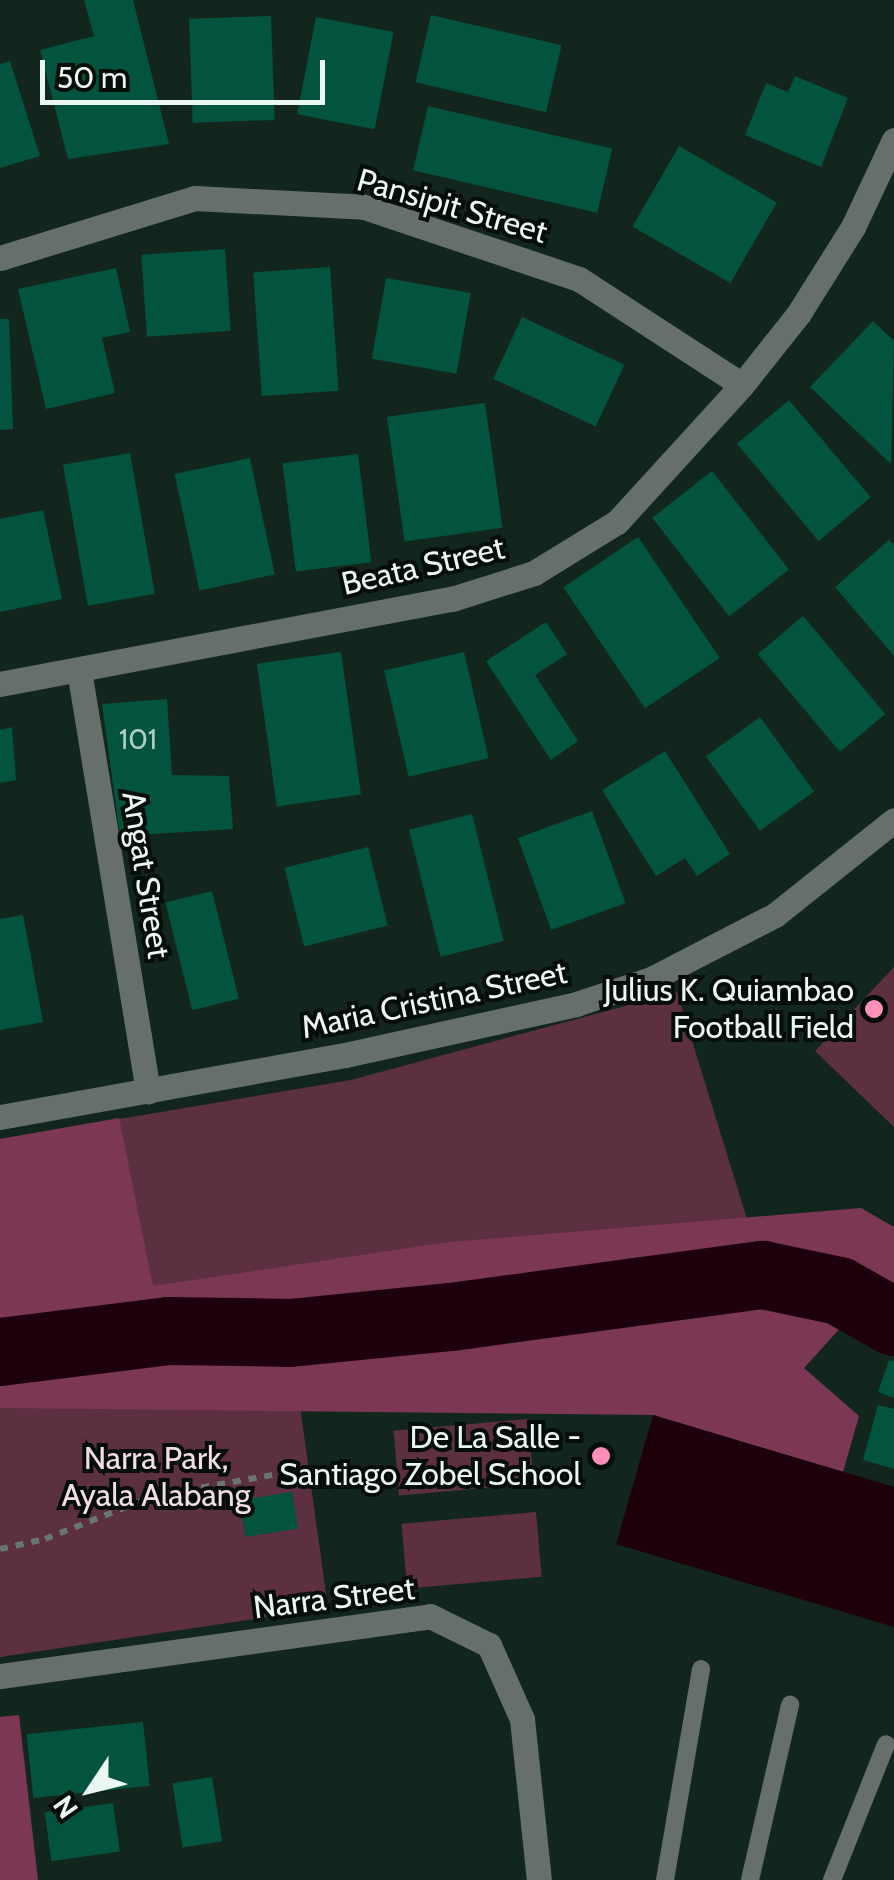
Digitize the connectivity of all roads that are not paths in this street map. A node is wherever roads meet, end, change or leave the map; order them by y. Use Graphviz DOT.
graph roads {
  1 [pos="894,140"];
  2 [pos="0,258"];
  3 [pos="742,385"];
  4 [pos="79,670"];
  5 [pos="0,684"];
  6 [pos="894,820"];
  7 [pos="148,1091"];
  8 [pos="0,1117"];
  9 [pos="701,1669"];
  10 [pos="0,1676"];
  11 [pos="790,1705"];
  12 [pos="886,1744"];
  13 [pos="539,1880"];
  14 [pos="665,1880"];
  15 [pos="750,1880"];
  16 [pos="832,1880"];
  1 -- 3 [label="street, Beata Street"];
  2 -- 3 [label="street, Pansipit Street"];
  3 -- 4 [label="street, Beata Street"];
  4 -- 5 [label="street, Beata Street"];
  4 -- 7 [label="street, Angat Street"];
  6 -- 7 [label="street, Maria Cristina Street"];
  7 -- 8 [label="street, Maria Cristina Street"];
  9 -- 14 [label="lane"];
  10 -- 13 [label="street, Narra Street"];
  11 -- 15 [label="lane"];
  12 -- 16 [label="lane"];
}
